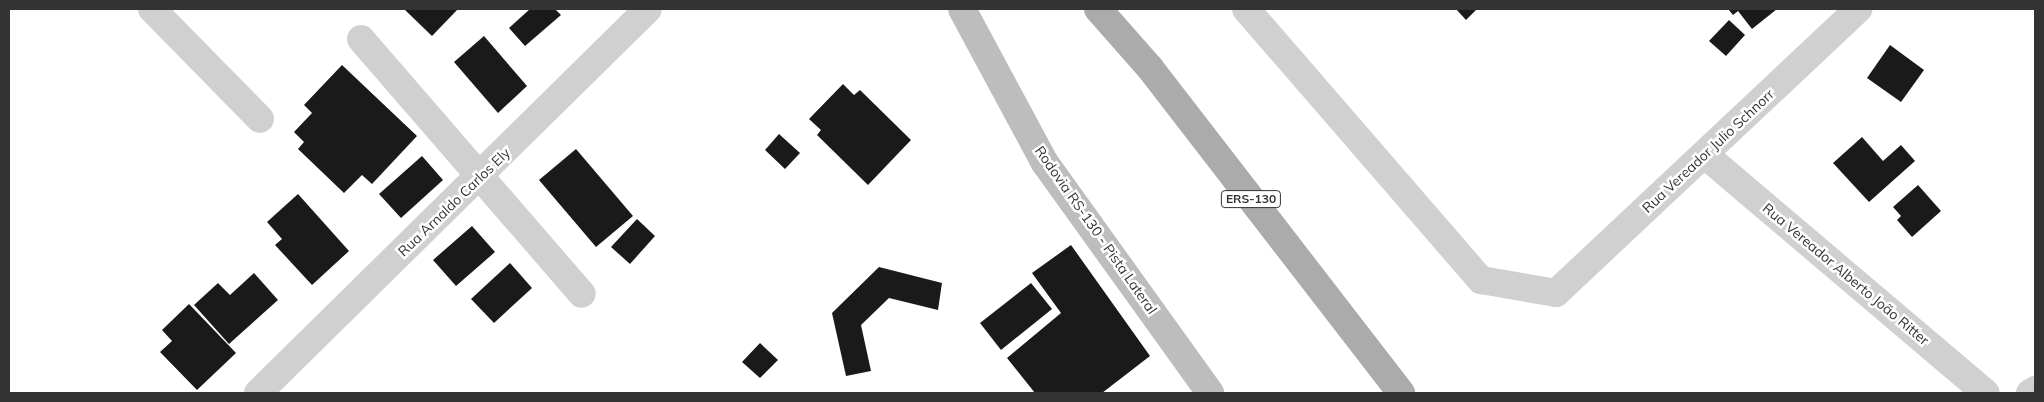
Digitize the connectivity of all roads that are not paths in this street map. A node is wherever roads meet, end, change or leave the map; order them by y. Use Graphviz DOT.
graph roads {
  1 [pos="152,9"];
  2 [pos="648,9"];
  3 [pos="962,9"];
  4 [pos="1098,9"];
  5 [pos="1246,9"];
  6 [pos="1858,9"];
  7 [pos="361,39"];
  8 [pos="260,119"];
  9 [pos="1705,155"];
  10 [pos="481,175"];
  11 [pos="582,294"];
  12 [pos="2035,390"];
  13 [pos="258,393"];
  14 [pos="1210,393"];
  15 [pos="1401,393"];
  16 [pos="1986,393"];
  17 [pos="2030,393"];
  1 -- 8 [label="street"];
  2 -- 10 [label="street, Rua Arnaldo Carlos Ely"];
  3 -- 14 [label="street, Rodovia RS-130 - Pista Lateral"];
  4 -- 15 [label="main road, ERS-130"];
  5 -- 9 [label="street, Rua Vereador Julio Schnorr"];
  6 -- 9 [label="street, Rua Vereador Julio Schnorr"];
  7 -- 10 [label="street"];
  9 -- 16 [label="street, Rua Vereador Alberto João Ritter"];
  10 -- 11 [label="street"];
  10 -- 13 [label="street, Rua Arnaldo Carlos Ely"];
  12 -- 17 [label="street"];
}
